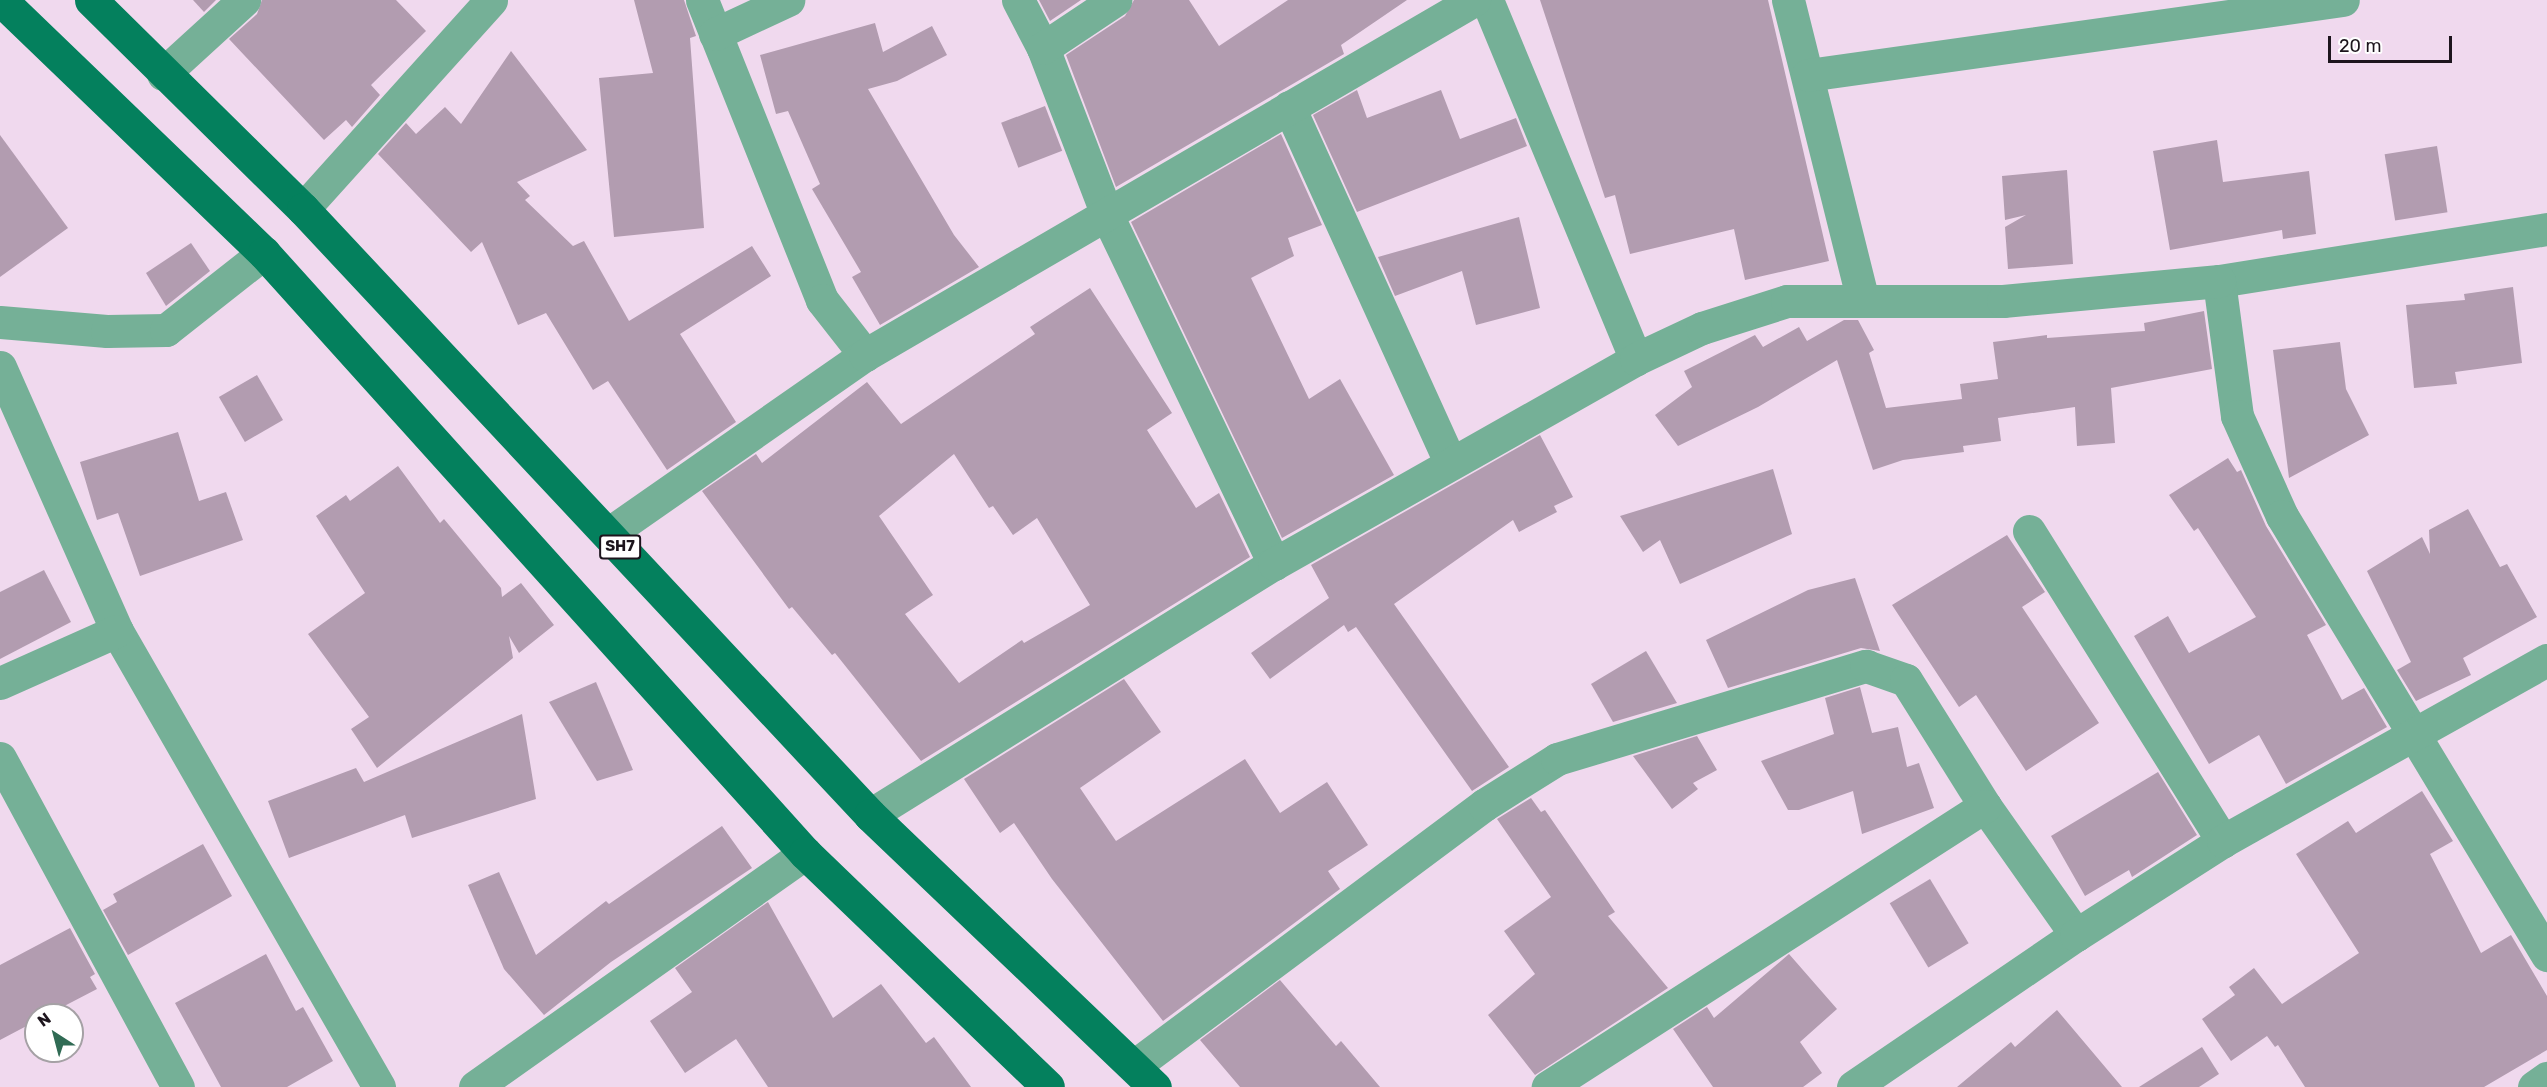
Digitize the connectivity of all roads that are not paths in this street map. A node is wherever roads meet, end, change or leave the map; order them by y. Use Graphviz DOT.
graph roads {
  1 [pos="1,0"];
  2 [pos="91,0"];
  3 [pos="244,0"];
  4 [pos="491,0"];
  5 [pos="702,0"];
  6 [pos="788,0"];
  7 [pos="1018,0"];
  8 [pos="1115,0"];
  9 [pos="1474,0"];
  10 [pos="1487,0"];
  11 [pos="1788,0"];
  12 [pos="2343,0"];
  13 [pos="715,34"];
  14 [pos="1043,48"];
  15 [pos="162,74"];
  16 [pos="1808,75"];
  17 [pos="1289,107"];
  18 [pos="303,209"];
  19 [pos="1107,215"];
  20 [pos="2547,229"];
  21 [pos="264,253"];
  22 [pos="2219,281"];
  23 [pos="1863,301"];
  24 [pos="0,322"];
  25 [pos="865,355"];
  26 [pos="1636,359"];
  27 [pos="0,367"];
  28 [pos="1450,462"];
  29 [pos="2029,531"];
  30 [pos="608,534"];
  31 [pos="1274,564"];
  32 [pos="117,631"];
  33 [pos="2547,660"];
  34 [pos="0,683"];
  35 [pos="2418,736"];
  36 [pos="0,758"];
  37 [pos="1985,806"];
  38 [pos="870,815"];
  39 [pos="2223,841"];
  40 [pos="805,853"];
  41 [pos="2076,934"];
  42 [pos="2547,955"];
  43 [pos="1145,1076"];
  44 [pos="2547,1078"];
  45 [pos="178,1087"];
  46 [pos="379,1087"];
  47 [pos="476,1087"];
  48 [pos="1048,1087"];
  49 [pos="1548,1087"];
  50 [pos="1853,1087"];
  51 [pos="2534,1087"];
  1 -- 21 [label="main road"];
  2 -- 15 [label="main road, SH7"];
  3 -- 15 [label="street"];
  4 -- 18 [label="street"];
  5 -- 13 [label="street"];
  6 -- 13 [label="street"];
  7 -- 14 [label="street"];
  8 -- 14 [label="street"];
  9 -- 17 [label="street"];
  10 -- 26 [label="street"];
  11 -- 16 [label="street"];
  12 -- 16 [label="street"];
  13 -- 25 [label="street"];
  14 -- 19 [label="street"];
  15 -- 18 [label="main road, SH7"];
  16 -- 23 [label="street"];
  17 -- 19 [label="street"];
  17 -- 28 [label="street"];
  18 -- 30 [label="main road, SH7"];
  19 -- 25 [label="street"];
  19 -- 31 [label="street"];
  20 -- 22 [label="street"];
  21 -- 24 [label="street"];
  21 -- 40 [label="main road"];
  22 -- 23 [label="street"];
  22 -- 35 [label="street"];
  23 -- 26 [label="street"];
  25 -- 30 [label="street"];
  26 -- 28 [label="street"];
  27 -- 32 [label="street"];
  28 -- 31 [label="street"];
  29 -- 39 [label="street"];
  30 -- 38 [label="main road, SH7"];
  31 -- 38 [label="street"];
  32 -- 34 [label="street"];
  32 -- 46 [label="street"];
  33 -- 35 [label="street"];
  35 -- 39 [label="street"];
  35 -- 42 [label="street"];
  36 -- 45 [label="street"];
  37 -- 41 [label="street"];
  37 -- 43 [label="street"];
  37 -- 49 [label="street"];
  38 -- 43 [label="main road, SH7"];
  39 -- 41 [label="street"];
  40 -- 47 [label="street"];
  40 -- 48 [label="main road"];
  41 -- 50 [label="street"];
  44 -- 51 [label="street"];
}
